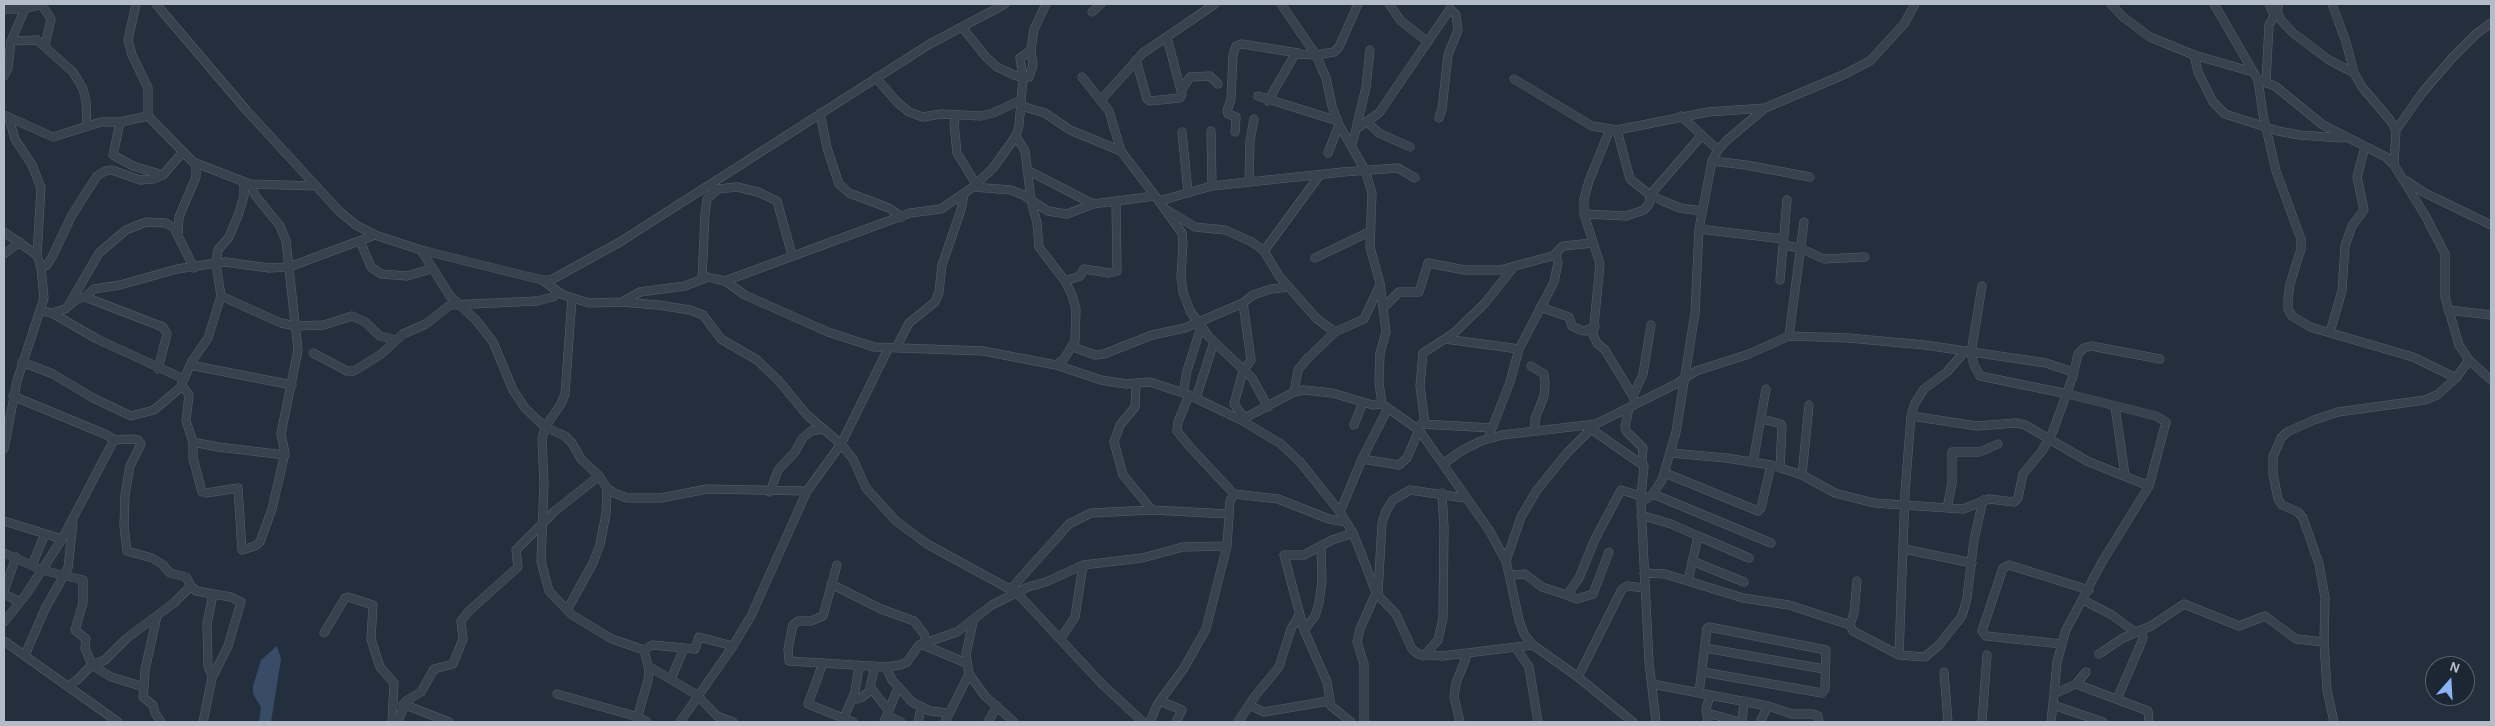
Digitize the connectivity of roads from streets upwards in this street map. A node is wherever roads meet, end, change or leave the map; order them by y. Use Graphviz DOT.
graph roads {
  1 [pos="41,4"];
  2 [pos="136,4"];
  3 [pos="156,4"];
  4 [pos="1005,4"];
  5 [pos="1046,4"];
  6 [pos="1101,4"];
  7 [pos="1214,4"];
  8 [pos="1281,4"];
  9 [pos="1358,4"];
  10 [pos="1389,4"];
  11 [pos="1916,4"];
  12 [pos="2111,4"];
  13 [pos="2214,4"];
  14 [pos="2268,4"];
  15 [pos="2332,4"];
  16 [pos="4,9"];
  17 [pos="24,9"];
  18 [pos="2277,10"];
  19 [pos="1092,12"];
  20 [pos="2491,22"];
  21 [pos="962,27"];
  22 [pos="1167,38"];
  23 [pos="10,41"];
  24 [pos="1428,42"];
  25 [pos="45,45"];
  26 [pos="1031,50"];
  27 [pos="1370,50"];
  28 [pos="1298,53"];
  29 [pos="1316,54"];
  30 [pos="2194,55"];
  31 [pos="1136,60"];
  32 [pos="2254,72"];
  33 [pos="2354,73"];
  34 [pos="4,76"];
  35 [pos="1082,77"];
  36 [pos="876,78"];
  37 [pos="1023,78"];
  38 [pos="1514,79"];
  39 [pos="2262,81"];
  40 [pos="1218,84"];
  41 [pos="1181,91"];
  42 [pos="1258,96"];
  43 [pos="1101,100"];
  44 [pos="1268,101"];
  45 [pos="1021,103"];
  46 [pos="1765,108"];
  47 [pos="820,113"];
  48 [pos="148,116"];
  49 [pos="956,116"];
  50 [pos="1681,116"];
  51 [pos="6,117"];
  52 [pos="1439,118"];
  53 [pos="1254,119"];
  54 [pos="120,122"];
  55 [pos="1367,122"];
  56 [pos="1338,123"];
  57 [pos="87,126"];
  58 [pos="2266,127"];
  59 [pos="1356,129"];
  60 [pos="1614,130"];
  61 [pos="2396,130"];
  62 [pos="1211,131"];
  63 [pos="1182,132"];
  64 [pos="1235,132"];
  65 [pos="1016,136"];
  66 [pos="1702,136"];
  67 [pos="2347,138"];
  68 [pos="1352,145"];
  69 [pos="1410,147"];
  70 [pos="2365,147"];
  71 [pos="1718,150"];
  72 [pos="1122,151"];
  73 [pos="182,153"];
  74 [pos="1328,153"];
  75 [pos="1712,161"];
  76 [pos="193,162"];
  77 [pos="2394,165"];
  78 [pos="1027,170"];
  79 [pos="1365,170"];
  80 [pos="163,175"];
  81 [pos="1319,176"];
  82 [pos="1810,177"];
  83 [pos="1415,178"];
  84 [pos="2404,179"];
  85 [pos="1248,181"];
  86 [pos="247,183"];
  87 [pos="974,185"];
  88 [pos="316,186"];
  89 [pos="1212,186"];
  90 [pos="706,188"];
  91 [pos="718,189"];
  92 [pos="1188,192"];
  93 [pos="964,194"];
  94 [pos="1650,195"];
  95 [pos="1157,198"];
  96 [pos="1032,200"];
  97 [pos="1787,200"];
  98 [pos="1116,201"];
  99 [pos="1093,204"];
  100 [pos="1166,208"];
  101 [pos="1702,211"];
  102 [pos="1584,214"];
  103 [pos="902,217"];
  104 [pos="1804,222"];
  105 [pos="2491,225"];
  106 [pos="1699,229"];
  107 [pos="1371,231"];
  108 [pos="4,232"];
  109 [pos="178,234"];
  110 [pos="375,235"];
  111 [pos="360,241"];
  112 [pos="20,242"];
  113 [pos="1783,242"];
  114 [pos="1593,243"];
  115 [pos="1800,248"];
  116 [pos="421,250"];
  117 [pos="1264,251"];
  118 [pos="4,254"];
  119 [pos="1555,254"];
  120 [pos="37,255"];
  121 [pos="792,255"];
  122 [pos="1865,257"];
  123 [pos="1315,258"];
  124 [pos="216,263"];
  125 [pos="290,267"];
  126 [pos="41,268"];
  127 [pos="194,268"];
  128 [pos="431,269"];
  129 [pos="1512,269"];
  130 [pos="702,279"];
  131 [pos="542,280"];
  132 [pos="1780,280"];
  133 [pos="725,281"];
  134 [pos="1065,281"];
  135 [pos="1380,283"];
  136 [pos="1982,286"];
  137 [pos="1289,287"];
  138 [pos="558,292"];
  139 [pos="221,296"];
  140 [pos="84,298"];
  141 [pos="572,298"];
  142 [pos="622,302"];
  143 [pos="1243,303"];
  144 [pos="456,304"];
  145 [pos="68,306"];
  146 [pos="1540,306"];
  147 [pos="1384,307"];
  148 [pos="2448,310"];
  149 [pos="40,311"];
  150 [pos="52,313"];
  151 [pos="2491,314"];
  152 [pos="1199,325"];
  153 [pos="1651,325"];
  154 [pos="296,326"];
  155 [pos="1595,327"];
  156 [pos="1334,332"];
  157 [pos="2330,332"];
  158 [pos="1789,336"];
  159 [pos="1445,339"];
  160 [pos="396,340"];
  161 [pos="1214,342"];
  162 [pos="1073,347"];
  163 [pos="892,349"];
  164 [pos="1519,349"];
  165 [pos="1968,352"];
  166 [pos="314,354"];
  167 [pos="2160,359"];
  168 [pos="2469,360"];
  169 [pos="22,362"];
  170 [pos="190,365"];
  171 [pos="1056,365"];
  172 [pos="1532,366"];
  173 [pos="158,369"];
  174 [pos="1243,370"];
  175 [pos="2073,376"];
  176 [pos="1686,377"];
  177 [pos="2456,378"];
  178 [pos="2491,380"];
  179 [pos="183,382"];
  180 [pos="1136,383"];
  181 [pos="292,385"];
  182 [pos="1766,389"];
  183 [pos="1294,392"];
  184 [pos="2068,394"];
  185 [pos="13,396"];
  186 [pos="1189,396"];
  187 [pos="1363,402"];
  188 [pos="1632,403"];
  189 [pos="1809,405"];
  190 [pos="1385,406"];
  191 [pos="2114,406"];
  192 [pos="1268,407"];
  193 [pos="1911,416"];
  194 [pos="1243,419"];
  195 [pos="1762,419"];
  196 [pos="1354,425"];
  197 [pos="545,427"];
  198 [pos="1422,427"];
  199 [pos="1594,427"];
  200 [pos="1492,428"];
  201 [pos="823,429"];
  202 [pos="1535,430"];
  203 [pos="2050,438"];
  204 [pos="1488,439"];
  205 [pos="114,440"];
  206 [pos="193,442"];
  207 [pos="841,444"];
  208 [pos="1998,444"];
  209 [pos="4,448"];
  210 [pos="1671,453"];
  211 [pos="285,455"];
  212 [pos="1362,459"];
  213 [pos="1753,462"];
  214 [pos="1443,464"];
  215 [pos="1642,464"];
  216 [pos="1771,465"];
  217 [pos="1780,468"];
  218 [pos="1665,473"];
  219 [pos="1802,475"];
  220 [pos="2125,475"];
  221 [pos="599,476"];
  222 [pos="2149,486"];
  223 [pos="607,488"];
  224 [pos="807,491"];
  225 [pos="770,492"];
  226 [pos="1442,493"];
  227 [pos="1234,494"];
  228 [pos="1653,494"];
  229 [pos="1465,498"];
  230 [pos="1641,499"];
  231 [pos="1983,500"];
  232 [pos="1906,506"];
  233 [pos="1948,508"];
  234 [pos="1152,510"];
  235 [pos="1340,512"];
  236 [pos="1229,514"];
  237 [pos="1641,515"];
  238 [pos="4,520"];
  239 [pos="73,521"];
  240 [pos="543,522"];
  241 [pos="1346,522"];
  242 [pos="1353,533"];
  243 [pos="45,534"];
  244 [pos="1698,536"];
  245 [pos="62,539"];
  246 [pos="1771,543"];
  247 [pos="1321,545"];
  248 [pos="1227,546"];
  249 [pos="1904,549"];
  250 [pos="1609,552"];
  251 [pos="4,553"];
  252 [pos="16,558"];
  253 [pos="1749,558"];
  254 [pos="1692,560"];
  255 [pos="1506,561"];
  256 [pos="1972,563"];
  257 [pos="32,565"];
  258 [pos="837,565"];
  259 [pos="1083,565"];
  260 [pos="42,570"];
  261 [pos="1644,573"];
  262 [pos="64,575"];
  263 [pos="1510,575"];
  264 [pos="1688,581"];
  265 [pos="1857,581"];
  266 [pos="1744,582"];
  267 [pos="831,584"];
  268 [pos="191,586"];
  269 [pos="1644,588"];
  270 [pos="2089,590"];
  271 [pos="1013,591"];
  272 [pos="4,592"];
  273 [pos="213,594"];
  274 [pos="1377,594"];
  275 [pos="1567,595"];
  276 [pos="2083,600"];
  277 [pos="20,602"];
  278 [pos="567,610"];
  279 [pos="7,612"];
  280 [pos="157,616"];
  281 [pos="1299,616"];
  282 [pos="4,622"];
  283 [pos="973,622"];
  284 [pos="1850,625"];
  285 [pos="1304,630"];
  286 [pos="2137,631"];
  287 [pos="324,633"];
  288 [pos="1061,638"];
  289 [pos="4,641"];
  290 [pos="2324,642"];
  291 [pos="924,643"];
  292 [pos="2062,644"];
  293 [pos="1533,645"];
  294 [pos="733,646"];
  295 [pos="684,648"];
  296 [pos="1516,648"];
  297 [pos="1705,648"];
  298 [pos="644,650"];
  299 [pos="1468,653"];
  300 [pos="2098,654"];
  301 [pos="25,655"];
  302 [pos="1898,655"];
  303 [pos="1987,655"];
  304 [pos="1424,656"];
  305 [pos="822,663"];
  306 [pos="966,663"];
  307 [pos="92,665"];
  308 [pos="648,666"];
  309 [pos="859,666"];
  310 [pos="875,666"];
  311 [pos="886,667"];
  312 [pos="1824,669"];
  313 [pos="1703,672"];
  314 [pos="1944,672"];
  315 [pos="2086,672"];
  316 [pos="969,674"];
  317 [pos="212,676"];
  318 [pos="1578,677"];
  319 [pos="671,679"];
  320 [pos="1652,684"];
  321 [pos="2076,684"];
  322 [pos="68,686"];
  323 [pos="144,687"];
  324 [pos="898,688"];
  325 [pos="872,689"];
  326 [pos="1699,693"];
  327 [pos="557,694"];
  328 [pos="2054,694"];
  329 [pos="697,695"];
  330 [pos="1710,695"];
  331 [pos="2117,699"];
  332 [pos="853,700"];
  333 [pos="1160,701"];
  334 [pos="1329,701"];
  335 [pos="1744,701"];
  336 [pos="404,704"];
  337 [pos="1249,705"];
  338 [pos="2053,705"];
  339 [pos="997,706"];
  340 [pos="1768,706"];
  341 [pos="921,708"];
  342 [pos="1707,713"];
  343 [pos="949,714"];
  344 [pos="887,716"];
  345 [pos="843,719"];
  346 [pos="637,720"];
  347 [pos="118,722"];
  348 [pos="161,722"];
  349 [pos="203,722"];
  350 [pos="392,722"];
  351 [pos="398,722"];
  352 [pos="449,722"];
  353 [pos="647,722"];
  354 [pos="681,722"];
  355 [pos="733,722"];
  356 [pos="853,722"];
  357 [pos="901,722"];
  358 [pos="918,722"];
  359 [pos="945,722"];
  360 [pos="988,722"];
  361 [pos="1014,722"];
  362 [pos="1143,722"];
  363 [pos="1150,722"];
  364 [pos="1176,722"];
  365 [pos="1238,722"];
  366 [pos="1351,722"];
  367 [pos="1364,722"];
  368 [pos="1460,722"];
  369 [pos="1538,722"];
  370 [pos="1633,722"];
  371 [pos="1656,722"];
  372 [pos="1708,722"];
  373 [pos="1741,722"];
  374 [pos="1760,722"];
  375 [pos="1819,722"];
  376 [pos="1948,722"];
  377 [pos="1982,722"];
  378 [pos="2051,722"];
  379 [pos="2104,722"];
  380 [pos="2149,722"];
  381 [pos="2334,722"];
  1 -- 17 [label="street"];
  1 -- 25 [label="street"];
  2 -- 48 [label="street"];
  3 -- 88 [label="street"];
  4 -- 21 [label="street"];
  5 -- 26 [label="street"];
  6 -- 19 [label="street"];
  7 -- 22 [label="street"];
  8 -- 29 [label="street"];
  9 -- 29 [label="street"];
  10 -- 24 [label="street"];
  11 -- 46 [label="street"];
  12 -- 30 [label="street"];
  13 -- 32 [label="street"];
  14 -- 18 [label="street"];
  15 -- 33 [label="street"];
  16 -- 17 [label="street"];
  17 -- 23 [label="street"];
  18 -- 33 [label="street"];
  18 -- 39 [label="street"];
  20 -- 61 [label="street"];
  21 -- 36 [label="street"];
  21 -- 37 [label="street"];
  22 -- 31 [label="street"];
  22 -- 41 [label="street"];
  23 -- 25 [label="street"];
  23 -- 34 [label="street"];
  24 -- 52 [label="street"];
  24 -- 55 [label="street"];
  25 -- 57 [label="street"];
  26 -- 37 [label="street"];
  26 -- 37 [label="street"];
  27 -- 59 [label="street"];
  28 -- 29 [label="street"];
  28 -- 44 [label="street"];
  28 -- 64 [label="street"];
  29 -- 56 [label="street"];
  30 -- 32 [label="street"];
  30 -- 58 [label="street"];
  31 -- 41 [label="street"];
  31 -- 43 [label="street"];
  32 -- 39 [label="street"];
  33 -- 61 [label="street"];
  35 -- 43 [label="street"];
  36 -- 47 [label="street"];
  36 -- 49 [label="street"];
  37 -- 45 [label="street"];
  38 -- 60 [label="street"];
  39 -- 58 [label="street"];
  39 -- 67 [label="street"];
  40 -- 41 [label="street"];
  42 -- 44 [label="street"];
  43 -- 72 [label="street"];
  44 -- 56 [label="street"];
  45 -- 49 [label="street"];
  45 -- 65 [label="street"];
  45 -- 72 [label="street"];
  46 -- 50 [label="street"];
  46 -- 71 [label="street"];
  47 -- 90 [label="street"];
  47 -- 103 [label="street"];
  48 -- 54 [label="street"];
  48 -- 73 [label="street"];
  49 -- 87 [label="street"];
  50 -- 60 [label="street"];
  50 -- 66 [label="street"];
  51 -- 57 [label="street"];
  51 -- 120 [label="street"];
  53 -- 85 [label="street"];
  54 -- 57 [label="street"];
  54 -- 80 [label="street"];
  55 -- 59 [label="street"];
  55 -- 69 [label="street"];
  56 -- 68 [label="street"];
  56 -- 74 [label="street"];
  58 -- 67 [label="street"];
  58 -- 157 [label="street"];
  59 -- 68 [label="street"];
  60 -- 94 [label="street"];
  60 -- 102 [label="street"];
  61 -- 77 [label="street"];
  62 -- 89 [label="street"];
  63 -- 92 [label="street"];
  65 -- 78 [label="street"];
  65 -- 87 [label="street"];
  66 -- 71 [label="street"];
  66 -- 94 [label="street"];
  67 -- 70 [label="street"];
  68 -- 79 [label="street"];
  70 -- 77 [label="street"];
  70 -- 157 [label="street"];
  71 -- 75 [label="street"];
  72 -- 95 [label="street"];
  73 -- 76 [label="street"];
  73 -- 80 [label="street"];
  75 -- 82 [label="street"];
  75 -- 101 [label="street"];
  76 -- 86 [label="street"];
  76 -- 109 [label="street"];
  77 -- 84 [label="street"];
  78 -- 96 [label="street"];
  78 -- 99 [label="street"];
  79 -- 81 [label="street"];
  79 -- 83 [label="street"];
  79 -- 107 [label="street"];
  80 -- 126 [label="street"];
  81 -- 85 [label="street"];
  81 -- 117 [label="street"];
  84 -- 105 [label="street"];
  84 -- 148 [label="street"];
  85 -- 89 [label="street"];
  86 -- 88 [label="street"];
  86 -- 124 [label="street"];
  86 -- 125 [label="street"];
  87 -- 93 [label="street"];
  87 -- 96 [label="street"];
  88 -- 110 [label="street"];
  89 -- 92 [label="street"];
  90 -- 91 [label="street"];
  90 -- 131 [label="street"];
  91 -- 121 [label="street"];
  91 -- 130 [label="street"];
  92 -- 95 [label="street"];
  93 -- 103 [label="street"];
  93 -- 163 [label="street"];
  94 -- 101 [label="street"];
  94 -- 102 [label="street"];
  95 -- 98 [label="street"];
  95 -- 100 [label="street"];
  96 -- 99 [label="street"];
  96 -- 134 [label="street"];
  97 -- 113 [label="street"];
  98 -- 99 [label="street"];
  98 -- 134 [label="street"];
  100 -- 117 [label="street"];
  100 -- 152 [label="street"];
  101 -- 106 [label="street"];
  102 -- 114 [label="street"];
  103 -- 121 [label="street"];
  104 -- 115 [label="street"];
  106 -- 113 [label="street"];
  106 -- 176 [label="street"];
  107 -- 123 [label="street"];
  107 -- 135 [label="street"];
  108 -- 112 [label="street"];
  109 -- 127 [label="street"];
  109 -- 145 [label="street"];
  110 -- 111 [label="street"];
  110 -- 116 [label="street"];
  111 -- 125 [label="street"];
  111 -- 128 [label="street"];
  112 -- 118 [label="street"];
  112 -- 120 [label="street"];
  113 -- 115 [label="street"];
  113 -- 132 [label="street"];
  114 -- 119 [label="street"];
  114 -- 155 [label="street"];
  115 -- 122 [label="street"];
  115 -- 158 [label="street"];
  116 -- 128 [label="street"];
  116 -- 131 [label="street"];
  117 -- 137 [label="street"];
  119 -- 129 [label="street"];
  119 -- 146 [label="street"];
  120 -- 126 [label="street"];
  121 -- 133 [label="street"];
  124 -- 125 [label="street"];
  124 -- 127 [label="street"];
  124 -- 139 [label="street"];
  125 -- 154 [label="street"];
  126 -- 149 [label="street"];
  127 -- 140 [label="street"];
  128 -- 144 [label="street"];
  129 -- 147 [label="street"];
  129 -- 159 [label="street"];
  130 -- 133 [label="street"];
  130 -- 142 [label="street"];
  131 -- 138 [label="street"];
  133 -- 163 [label="street"];
  134 -- 162 [label="street"];
  135 -- 147 [label="street"];
  135 -- 156 [label="street"];
  136 -- 165 [label="street"];
  137 -- 143 [label="street"];
  137 -- 156 [label="street"];
  138 -- 141 [label="street"];
  138 -- 144 [label="street"];
  139 -- 154 [label="street"];
  139 -- 170 [label="street"];
  140 -- 145 [label="street"];
  140 -- 173 [label="street"];
  141 -- 142 [label="street"];
  141 -- 197 [label="street"];
  142 -- 201 [label="street"];
  143 -- 152 [label="street"];
  143 -- 174 [label="street"];
  144 -- 160 [label="street"];
  144 -- 197 [label="street"];
  145 -- 150 [label="street"];
  146 -- 155 [label="street"];
  146 -- 164 [label="street"];
  147 -- 190 [label="street"];
  148 -- 151 [label="street"];
  148 -- 168 [label="street"];
  149 -- 150 [label="street"];
  149 -- 169 [label="street"];
  150 -- 173 [label="street"];
  152 -- 161 [label="street"];
  152 -- 162 [label="street"];
  152 -- 186 [label="street"];
  153 -- 188 [label="street"];
  154 -- 160 [label="street"];
  154 -- 181 [label="street"];
  155 -- 188 [label="street"];
  156 -- 183 [label="street"];
  157 -- 177 [label="street"];
  158 -- 165 [label="street"];
  158 -- 176 [label="street"];
  159 -- 164 [label="street"];
  159 -- 198 [label="street"];
  160 -- 166 [label="street"];
  161 -- 174 [label="street"];
  161 -- 186 [label="street"];
  162 -- 171 [label="street"];
  163 -- 171 [label="street"];
  163 -- 207 [label="street"];
  164 -- 200 [label="street"];
  165 -- 175 [label="street"];
  165 -- 184 [label="street"];
  165 -- 193 [label="street"];
  167 -- 175 [label="street"];
  168 -- 177 [label="street"];
  168 -- 178 [label="street"];
  169 -- 179 [label="street"];
  169 -- 185 [label="street"];
  170 -- 179 [label="street"];
  170 -- 181 [label="street"];
  171 -- 180 [label="street"];
  172 -- 202 [label="street"];
  173 -- 179 [label="street"];
  174 -- 192 [label="street"];
  174 -- 194 [label="street"];
  175 -- 184 [label="street"];
  176 -- 188 [label="street"];
  176 -- 210 [label="street"];
  177 -- 290 [label="street"];
  179 -- 206 [label="street"];
  180 -- 186 [label="street"];
  180 -- 234 [label="street"];
  181 -- 211 [label="street"];
  182 -- 195 [label="street"];
  183 -- 187 [label="street"];
  183 -- 192 [label="street"];
  184 -- 191 [label="street"];
  184 -- 203 [label="street"];
  185 -- 205 [label="street"];
  185 -- 209 [label="street"];
  186 -- 194 [label="street"];
  186 -- 227 [label="street"];
  187 -- 190 [label="street"];
  187 -- 196 [label="street"];
  188 -- 199 [label="street"];
  188 -- 215 [label="street"];
  189 -- 219 [label="street"];
  190 -- 198 [label="street"];
  190 -- 212 [label="street"];
  191 -- 220 [label="street"];
  191 -- 222 [label="street"];
  192 -- 194 [label="street"];
  193 -- 203 [label="street"];
  193 -- 232 [label="street"];
  194 -- 235 [label="street"];
  195 -- 213 [label="street"];
  195 -- 217 [label="street"];
  197 -- 221 [label="street"];
  197 -- 240 [label="street"];
  198 -- 200 [label="street"];
  198 -- 212 [label="street"];
  198 -- 214 [label="street"];
  199 -- 202 [label="street"];
  199 -- 215 [label="street"];
  199 -- 255 [label="street"];
  200 -- 204 [label="street"];
  201 -- 207 [label="street"];
  201 -- 225 [label="street"];
  202 -- 204 [label="street"];
  203 -- 220 [label="street"];
  203 -- 231 [label="street"];
  204 -- 214 [label="street"];
  205 -- 239 [label="street"];
  205 -- 268 [label="street"];
  206 -- 211 [label="street"];
  206 -- 211 [label="street"];
  207 -- 224 [label="street"];
  207 -- 271 [label="street"];
  208 -- 233 [label="street"];
  210 -- 213 [label="street"];
  210 -- 218 [label="street"];
  212 -- 235 [label="street"];
  213 -- 216 [label="street"];
  214 -- 229 [label="street"];
  215 -- 230 [label="street"];
  216 -- 217 [label="street"];
  216 -- 218 [label="street"];
  217 -- 219 [label="street"];
  218 -- 228 [label="street"];
  219 -- 232 [label="street"];
  220 -- 222 [label="street"];
  221 -- 223 [label="street"];
  221 -- 240 [label="street"];
  222 -- 270 [label="street"];
  223 -- 225 [label="street"];
  223 -- 278 [label="street"];
  224 -- 225 [label="street"];
  224 -- 294 [label="street"];
  226 -- 229 [label="street"];
  226 -- 274 [label="street"];
  226 -- 304 [label="street"];
  227 -- 236 [label="street"];
  227 -- 241 [label="street"];
  228 -- 230 [label="street"];
  228 -- 246 [label="street"];
  229 -- 255 [label="street"];
  230 -- 237 [label="street"];
  230 -- 275 [label="street"];
  231 -- 233 [label="street"];
  231 -- 256 [label="street"];
  232 -- 233 [label="street"];
  232 -- 249 [label="street"];
  234 -- 236 [label="street"];
  234 -- 271 [label="street"];
  235 -- 241 [label="street"];
  236 -- 248 [label="street"];
  237 -- 244 [label="street"];
  237 -- 261 [label="street"];
  238 -- 243 [label="street"];
  239 -- 245 [label="street"];
  239 -- 262 [label="street"];
  240 -- 278 [label="street"];
  240 -- 336 [label="street"];
  241 -- 242 [label="street"];
  242 -- 247 [label="street"];
  242 -- 274 [label="street"];
  243 -- 245 [label="street"];
  243 -- 257 [label="street"];
  244 -- 253 [label="street"];
  244 -- 254 [label="street"];
  245 -- 260 [label="street"];
  247 -- 281 [label="street"];
  247 -- 285 [label="street"];
  248 -- 259 [label="street"];
  248 -- 333 [label="street"];
  249 -- 256 [label="street"];
  249 -- 302 [label="street"];
  250 -- 275 [label="street"];
  251 -- 252 [label="street"];
  252 -- 257 [label="street"];
  252 -- 272 [label="street"];
  254 -- 264 [label="street"];
  254 -- 266 [label="street"];
  255 -- 263 [label="street"];
  256 -- 302 [label="street"];
  257 -- 260 [label="street"];
  258 -- 267 [label="street"];
  259 -- 271 [label="street"];
  259 -- 288 [label="street"];
  260 -- 262 [label="street"];
  260 -- 277 [label="street"];
  261 -- 264 [label="street"];
  261 -- 269 [label="street"];
  262 -- 301 [label="street"];
  262 -- 307 [label="street"];
  263 -- 275 [label="street"];
  263 -- 293 [label="street"];
  264 -- 284 [label="street"];
  265 -- 284 [label="street"];
  267 -- 291 [label="street"];
  267 -- 305 [label="street"];
  268 -- 273 [label="street"];
  268 -- 280 [label="street"];
  269 -- 318 [label="street"];
  269 -- 320 [label="street"];
  270 -- 276 [label="street"];
  270 -- 292 [label="street"];
  271 -- 283 [label="street"];
  271 -- 288 [label="street"];
  272 -- 277 [label="street"];
  273 -- 317 [label="street"];
  273 -- 317 [label="street"];
  274 -- 304 [label="street"];
  274 -- 367 [label="street"];
  276 -- 286 [label="street"];
  276 -- 292 [label="street"];
  277 -- 279 [label="street"];
  278 -- 298 [label="street"];
  279 -- 282 [label="street"];
  280 -- 307 [label="street"];
  280 -- 323 [label="street"];
  281 -- 285 [label="street"];
  281 -- 337 [label="street"];
  283 -- 291 [label="street"];
  283 -- 306 [label="street"];
  284 -- 302 [label="street"];
  285 -- 334 [label="street"];
  286 -- 290 [label="street"];
  286 -- 300 [label="street"];
  286 -- 331 [label="street"];
  287 -- 350 [label="street"];
  288 -- 362 [label="street"];
  289 -- 301 [label="street"];
  290 -- 381 [label="street"];
  291 -- 306 [label="street"];
  291 -- 311 [label="street"];
  292 -- 328 [label="street"];
  293 -- 296 [label="street"];
  293 -- 318 [label="street"];
  294 -- 295 [label="street"];
  294 -- 329 [label="street"];
  295 -- 298 [label="street"];
  295 -- 319 [label="street"];
  296 -- 299 [label="street"];
  296 -- 369 [label="street"];
  297 -- 312 [label="street"];
  297 -- 312 [label="street"];
  297 -- 313 [label="street"];
  298 -- 308 [label="street"];
  299 -- 304 [label="street"];
  299 -- 368 [label="street"];
  301 -- 322 [label="street"];
  303 -- 377 [label="street"];
  305 -- 309 [label="street"];
  305 -- 345 [label="street"];
  306 -- 316 [label="street"];
  307 -- 322 [label="street"];
  307 -- 323 [label="street"];
  308 -- 319 [label="street"];
  308 -- 346 [label="street"];
  309 -- 310 [label="street"];
  309 -- 332 [label="street"];
  310 -- 311 [label="street"];
  310 -- 325 [label="street"];
  311 -- 324 [label="street"];
  312 -- 313 [label="street"];
  313 -- 326 [label="street"];
  314 -- 376 [label="street"];
  315 -- 321 [label="street"];
  316 -- 339 [label="street"];
  316 -- 343 [label="street"];
  317 -- 349 [label="street"];
  318 -- 370 [label="street"];
  319 -- 329 [label="street"];
  320 -- 326 [label="street"];
  320 -- 371 [label="street"];
  321 -- 328 [label="street"];
  321 -- 331 [label="street"];
  322 -- 347 [label="street"];
  323 -- 348 [label="street"];
  324 -- 341 [label="street"];
  324 -- 344 [label="street"];
  325 -- 332 [label="street"];
  325 -- 344 [label="street"];
  326 -- 330 [label="street"];
  327 -- 346 [label="street"];
  328 -- 338 [label="street"];
  329 -- 354 [label="street"];
  329 -- 355 [label="street"];
  330 -- 335 [label="street"];
  330 -- 342 [label="street"];
  331 -- 380 [label="street"];
  332 -- 345 [label="street"];
  333 -- 363 [label="street"];
  333 -- 364 [label="street"];
  334 -- 337 [label="street"];
  334 -- 366 [label="street"];
  335 -- 340 [label="street"];
  335 -- 373 [label="street"];
  336 -- 351 [label="street"];
  336 -- 352 [label="street"];
  337 -- 365 [label="street"];
  338 -- 378 [label="street"];
  338 -- 379 [label="street"];
  339 -- 360 [label="street"];
  339 -- 361 [label="street"];
  340 -- 374 [label="street"];
  340 -- 375 [label="street"];
  341 -- 343 [label="street"];
  341 -- 358 [label="street"];
  342 -- 372 [label="street"];
  342 -- 373 [label="street"];
  343 -- 359 [label="street"];
  344 -- 357 [label="street"];
  345 -- 356 [label="street"];
  346 -- 353 [label="street"];
}
